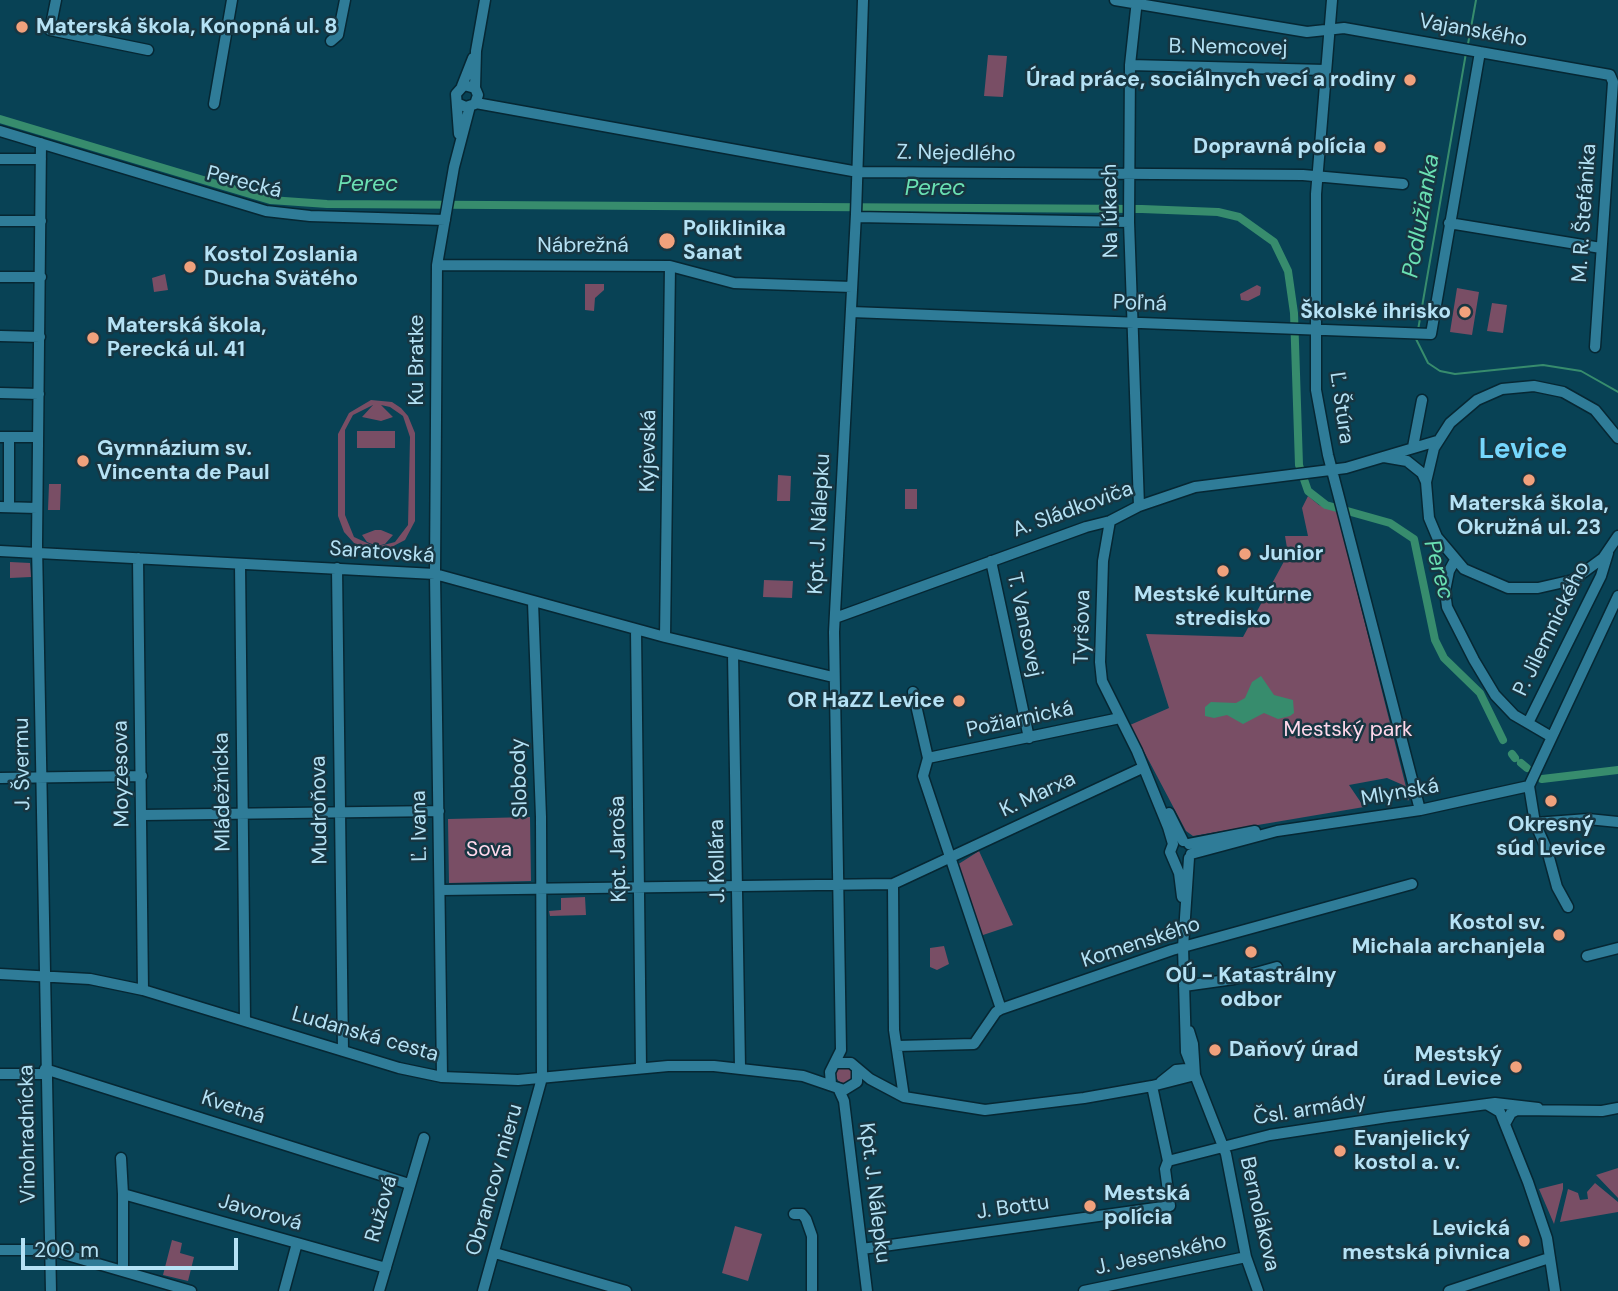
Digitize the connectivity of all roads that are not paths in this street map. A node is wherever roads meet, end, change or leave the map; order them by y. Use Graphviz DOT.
graph roads {
  1 [pos="56,0"];
  2 [pos="232,0"];
  3 [pos="345,0"];
  4 [pos="485,0"];
  5 [pos="863,0"];
  6 [pos="1115,0"];
  7 [pos="1332,0"];
  8 [pos="1137,2"];
  9 [pos="1328,30"];
  10 [pos="331,41"];
  11 [pos="148,50"];
  12 [pos="476,51"];
  13 [pos="1477,51"];
  14 [pos="1130,65"];
  15 [pos="1325,70"];
  16 [pos="1613,82"];
  17 [pos="462,86"];
  18 [pos="475,98"];
  19 [pos="214,104"];
  20 [pos="459,104"];
  21 [pos="0,131"];
  22 [pos="41,143"];
  23 [pos="458,149"];
  24 [pos="0,159"];
  25 [pos="41,159"];
  26 [pos="858,172"];
  27 [pos="1130,174"];
  28 [pos="1317,177"];
  29 [pos="1403,184"];
  30 [pos="446,210"];
  31 [pos="856,212"];
  32 [pos="1129,219"];
  33 [pos="0,220"];
  34 [pos="41,221"];
  35 [pos="1450,223"];
  36 [pos="1601,248"];
  37 [pos="437,265"];
  38 [pos="670,265"];
  39 [pos="41,276"];
  40 [pos="0,277"];
  41 [pos="852,287"];
  42 [pos="851,312"];
  43 [pos="1132,323"];
  44 [pos="1314,330"];
  45 [pos="0,336"];
  46 [pos="40,337"];
  47 [pos="1595,346"];
  48 [pos="0,393"];
  49 [pos="39,394"];
  50 [pos="1422,400"];
  51 [pos="4,437"];
  52 [pos="38,437"];
  53 [pos="1618,438"];
  54 [pos="1437,441"];
  55 [pos="1413,447"];
  56 [pos="1380,456"];
  57 [pos="1333,469"];
  58 [pos="1426,482"];
  59 [pos="1142,505"];
  60 [pos="5,507"];
  61 [pos="37,508"];
  62 [pos="1110,521"];
  63 [pos="1618,536"];
  64 [pos="0,551"];
  65 [pos="1609,551"];
  66 [pos="37,553"];
  67 [pos="138,558"];
  68 [pos="1455,560"];
  69 [pos="990,561"];
  70 [pos="240,564"];
  71 [pos="337,568"];
  72 [pos="435,574"];
  73 [pos="1618,596"];
  74 [pos="533,602"];
  75 [pos="835,618"];
  76 [pos="636,630"];
  77 [pos="665,637"];
  78 [pos="733,654"];
  79 [pos="833,677"];
  80 [pos="913,692"];
  81 [pos="1120,718"];
  82 [pos="1528,723"];
  83 [pos="1550,736"];
  84 [pos="1029,738"];
  85 [pos="928,758"];
  86 [pos="1142,768"];
  87 [pos="142,776"];
  88 [pos="0,778"];
  89 [pos="42,778"];
  90 [pos="1529,786"];
  91 [pos="1420,810"];
  92 [pos="439,811"];
  93 [pos="339,813"];
  94 [pos="243,814"];
  95 [pos="143,815"];
  96 [pos="1618,822"];
  97 [pos="1535,823"];
  98 [pos="1185,848"];
  99 [pos="950,857"];
  100 [pos="1175,860"];
  101 [pos="837,884"];
  102 [pos="893,884"];
  103 [pos="1412,884"];
  104 [pos="738,885"];
  105 [pos="639,886"];
  106 [pos="542,889"];
  107 [pos="441,890"];
  108 [pos="1568,907"];
  109 [pos="1184,911"];
  110 [pos="1183,947"];
  111 [pos="1618,948"];
  112 [pos="1587,956"];
  113 [pos="1277,967"];
  114 [pos="0,974"];
  115 [pos="45,976"];
  116 [pos="1184,986"];
  117 [pos="143,990"];
  118 [pos="1001,1009"];
  119 [pos="245,1020"];
  120 [pos="1186,1023"];
  121 [pos="897,1046"];
  122 [pos="841,1050"];
  123 [pos="342,1051"];
  124 [pos="1186,1052"];
  125 [pos="847,1062"];
  126 [pos="740,1067"];
  127 [pos="641,1068"];
  128 [pos="833,1068"];
  129 [pos="857,1070"];
  130 [pos="1176,1070"];
  131 [pos="45,1071"];
  132 [pos="0,1074"];
  133 [pos="1195,1075"];
  134 [pos="442,1077"];
  135 [pos="809,1077"];
  136 [pos="542,1078"];
  137 [pos="870,1080"];
  138 [pos="853,1086"];
  139 [pos="1155,1086"];
  140 [pos="835,1087"];
  141 [pos="904,1097"];
  142 [pos="844,1101"];
  143 [pos="1488,1105"];
  144 [pos="1538,1108"];
  145 [pos="1618,1108"];
  146 [pos="1505,1124"];
  147 [pos="424,1138"];
  148 [pos="1222,1146"];
  149 [pos="121,1157"];
  150 [pos="1168,1161"];
  151 [pos="409,1184"];
  152 [pos="123,1194"];
  153 [pos="794,1214"];
  154 [pos="297,1243"];
  155 [pos="862,1249"];
  156 [pos="0,1250"];
  157 [pos="50,1250"];
  158 [pos="495,1253"];
  159 [pos="1246,1257"];
  160 [pos="1549,1258"];
  161 [pos="386,1268"];
  162 [pos="123,1271"];
  163 [pos="1464,1289"];
  164 [pos="51,1291"];
  165 [pos="191,1291"];
  166 [pos="284,1291"];
  167 [pos="379,1291"];
  168 [pos="483,1291"];
  169 [pos="626,1291"];
  170 [pos="812,1291"];
  171 [pos="867,1291"];
  172 [pos="1084,1291"];
  173 [pos="1258,1291"];
  174 [pos="1449,1291"];
  175 [pos="1556,1291"];
  1 -- 11 [label="street"];
  2 -- 19 [label="street"];
  3 -- 10 [label="street"];
  4 -- 12 [label="street, Ku Bratke"];
  5 -- 26 [label="street, Kpt. J. Nálepku"];
  6 -- 8 [label="street, Vajanského"];
  7 -- 9 [label="street, Ľ. Štúra"];
  8 -- 9 [label="street, Vajanského"];
  8 -- 14 [label="street, Na lúkach"];
  9 -- 13 [label="street, Vajanského"];
  9 -- 15 [label="street, Ľ. Štúra"];
  12 -- 17 [label="street, Ku Bratke"];
  12 -- 18 [label="street, Ku Bratke"];
  13 -- 16 [label="street, Vajanského"];
  13 -- 35 [label="street"];
  14 -- 15 [label="street, B. Nemcovej"];
  14 -- 27 [label="street, Na lúkach"];
  15 -- 28 [label="street, Ľ. Štúra"];
  16 -- 36 [label="street, M. R. Štefánika"];
  17 -- 18 [label="street"];
  17 -- 20 [label="street, Ku Bratke"];
  18 -- 20 [label="street"];
  18 -- 23 [label="street, Ku Bratke"];
  18 -- 26 [label="street, Z. Nejedlého"];
  20 -- 23 [label="street, Ku Bratke"];
  21 -- 22 [label="street, Perecká"];
  22 -- 25 [label="street"];
  22 -- 30 [label="street, Perecká"];
  23 -- 30 [label="street, Ku Bratke"];
  24 -- 25 [label="street"];
  25 -- 34 [label="street"];
  26 -- 27 [label="street, Z. Nejedlého"];
  26 -- 31 [label="street, Kpt. J. Nálepku"];
  27 -- 28 [label="street, Z. Nejedlého"];
  27 -- 32 [label="street, Na lúkach"];
  28 -- 29 [label="street, Z. Nejedlého"];
  28 -- 44 [label="street, Ľ. Štúra"];
  30 -- 37 [label="street, Ku Bratke"];
  31 -- 32 [label="street"];
  31 -- 41 [label="street, Kpt. J. Nálepku"];
  32 -- 43 [label="street, Na lúkach"];
  33 -- 34 [label="street"];
  34 -- 39 [label="street"];
  35 -- 36 [label="street"];
  35 -- 44 [label="street, Poľná"];
  36 -- 47 [label="street, M. R. Štefánika"];
  37 -- 38 [label="street, Nábrežná"];
  37 -- 72 [label="street, Ku Bratke"];
  38 -- 41 [label="street, Nábrežná"];
  38 -- 77 [label="street, Kyjevská"];
  39 -- 40 [label="street"];
  39 -- 46 [label="street"];
  41 -- 42 [label="street, Kpt. J. Nálepku"];
  42 -- 43 [label="street, Poľná"];
  42 -- 75 [label="street, Kpt. J. Nálepku"];
  43 -- 44 [label="street, Poľná"];
  43 -- 59 [label="street, Na lúkach"];
  44 -- 57 [label="street, Ľ. Štúra"];
  45 -- 46 [label="street"];
  46 -- 49 [label="street"];
  48 -- 49 [label="street"];
  49 -- 52 [label="street"];
  50 -- 55 [label="street"];
  51 -- 52 [label="street"];
  51 -- 60 [label="street"];
  52 -- 61 [label="street"];
  53 -- 54 [label="street"];
  54 -- 55 [label="street, A. Sládkoviča"];
  54 -- 58 [label="street"];
  55 -- 56 [label="street, A. Sládkoviča"];
  56 -- 57 [label="street, A. Sládkoviča"];
  56 -- 58 [label="street"];
  57 -- 59 [label="street, A. Sládkoviča"];
  57 -- 91 [label="street, Ľ. Štúra"];
  58 -- 68 [label="street"];
  59 -- 62 [label="street, A. Sládkoviča"];
  60 -- 61 [label="street"];
  61 -- 66 [label="street"];
  62 -- 69 [label="street, A. Sládkoviča"];
  62 -- 81 [label="street, Tyršova"];
  63 -- 65 [label="street"];
  64 -- 66 [label="street, Saratovská"];
  65 -- 68 [label="street"];
  65 -- 82 [label="street, P. Jilemnického"];
  66 -- 67 [label="street, Saratovská"];
  66 -- 89 [label="street, J. Švermu"];
  67 -- 70 [label="street, Saratovská"];
  67 -- 87 [label="street, Moyzesova"];
  68 -- 82 [label="street, P. Jilemnického"];
  69 -- 75 [label="street, A. Sládkoviča"];
  69 -- 84 [label="street, T. Vansovej"];
  70 -- 71 [label="street, Saratovská"];
  70 -- 94 [label="street, Mládežnícka"];
  71 -- 72 [label="street, Saratovská"];
  71 -- 93 [label="street, Mudroňova"];
  72 -- 74 [label="street, Saratovská"];
  72 -- 92 [label="street, Ľ. Ivana"];
  73 -- 83 [label="street"];
  74 -- 76 [label="street, Saratovská"];
  74 -- 106 [label="street, Slobody"];
  75 -- 79 [label="street, Kpt. J. Nálepku"];
  76 -- 77 [label="street, Saratovská"];
  76 -- 105 [label="street, Kpt. Jaroša"];
  77 -- 78 [label="street, Saratovská"];
  78 -- 79 [label="street, Saratovská"];
  78 -- 104 [label="street, J. Kollára"];
  79 -- 101 [label="street, Kpt. J. Nálepku"];
  80 -- 85 [label="street"];
  81 -- 84 [label="street, Požiarnická"];
  81 -- 86 [label="street, Tyršova"];
  82 -- 83 [label="street, P. Jilemnického"];
  83 -- 90 [label="street"];
  84 -- 85 [label="street, Požiarnická"];
  85 -- 99 [label="street"];
  86 -- 98 [label="street, Tyršova"];
  86 -- 99 [label="street, K. Marxa"];
  87 -- 89 [label="street"];
  87 -- 95 [label="street, Moyzesova"];
  88 -- 89 [label="street"];
  89 -- 115 [label="street, J. Švermu"];
  90 -- 91 [label="street, Mlynská"];
  90 -- 97 [label="street"];
  91 -- 98 [label="street, Mlynská"];
  92 -- 93 [label="street"];
  92 -- 107 [label="street, Ľ. Ivana"];
  93 -- 94 [label="street"];
  93 -- 123 [label="street, Mudroňova"];
  94 -- 95 [label="street"];
  94 -- 119 [label="street, Mládežnícka"];
  95 -- 117 [label="street, Moyzesova"];
  96 -- 97 [label="street"];
  97 -- 108 [label="street"];
  98 -- 100 [label="street, Mlynská"];
  98 -- 100 [label="street"];
  98 -- 109 [label="street"];
  99 -- 102 [label="street, K. Marxa"];
  99 -- 118 [label="street"];
  100 -- 109 [label="street"];
  101 -- 102 [label="street, K. Marxa"];
  101 -- 104 [label="street, K. Marxa"];
  101 -- 122 [label="street, Kpt. J. Nálepku"];
  102 -- 121 [label="street"];
  103 -- 110 [label="street, Komenského"];
  104 -- 105 [label="street, K. Marxa"];
  104 -- 126 [label="street, J. Kollára"];
  105 -- 106 [label="street, K. Marxa"];
  105 -- 127 [label="street, Kpt. Jaroša"];
  106 -- 107 [label="street, K. Marxa"];
  106 -- 136 [label="street, Slobody"];
  107 -- 134 [label="street, Ľ. Ivana"];
  109 -- 110 [label="street"];
  110 -- 116 [label="street"];
  110 -- 118 [label="street, Komenského"];
  111 -- 112 [label="street"];
  113 -- 116 [label="street"];
  114 -- 115 [label="street, Ludanská cesta"];
  115 -- 117 [label="street, Ludanská cesta"];
  115 -- 131 [label="street, Vinohradnícka"];
  116 -- 120 [label="street"];
  117 -- 119 [label="street, Ludanská cesta"];
  118 -- 121 [label="street"];
  119 -- 123 [label="street, Ludanská cesta"];
  120 -- 124 [label="street"];
  120 -- 133 [label="street"];
  121 -- 141 [label="street"];
  122 -- 125 [label="street, Kpt. J. Nálepku"];
  122 -- 128 [label="street, Kpt. J. Nálepku"];
  123 -- 134 [label="street, Ludanská cesta"];
  124 -- 130 [label="street"];
  124 -- 133 [label="street"];
  125 -- 128 [label="street, Ludanská cesta"];
  125 -- 129 [label="street"];
  126 -- 127 [label="street, Ludanská cesta"];
  126 -- 135 [label="street, Ludanská cesta"];
  127 -- 136 [label="street, Ludanská cesta"];
  128 -- 135 [label="street, Ludanská cesta"];
  128 -- 140 [label="street, Kpt. J. Nálepku"];
  129 -- 137 [label="street"];
  129 -- 138 [label="street"];
  130 -- 133 [label="street"];
  130 -- 139 [label="street"];
  131 -- 132 [label="street, Kvetná"];
  131 -- 151 [label="street, Kvetná"];
  131 -- 157 [label="street, Vinohradnícka"];
  133 -- 139 [label="street"];
  133 -- 148 [label="street, Bernolákova"];
  134 -- 136 [label="street, Ludanská cesta"];
  135 -- 140 [label="street, Ludanská cesta"];
  136 -- 158 [label="street, Obrancov mieru"];
  137 -- 138 [label="street"];
  137 -- 141 [label="street"];
  138 -- 140 [label="street"];
  138 -- 142 [label="street, Kpt. J. Nálepku"];
  139 -- 141 [label="street"];
  139 -- 150 [label="street"];
  140 -- 142 [label="street, Kpt. J. Nálepku"];
  142 -- 155 [label="street, Kpt. J. Nálepku"];
  143 -- 144 [label="street, Čsl. armády"];
  143 -- 146 [label="street"];
  143 -- 148 [label="street, Čsl. armády"];
  144 -- 145 [label="street, Čsl. armády"];
  144 -- 146 [label="street"];
  146 -- 160 [label="street"];
  147 -- 151 [label="street, Ružová"];
  148 -- 150 [label="street, Čsl. armády"];
  148 -- 159 [label="street, Bernolákova"];
  149 -- 152 [label="street"];
  150 -- 155 [label="street, J. Bottu"];
  151 -- 161 [label="street, Ružová"];
  152 -- 154 [label="street, Javorová"];
  152 -- 162 [label="street"];
  153 -- 170 [label="street"];
  154 -- 161 [label="street, Javorová"];
  154 -- 166 [label="street"];
  155 -- 171 [label="street, Kpt. J. Nálepku"];
  156 -- 157 [label="street"];
  157 -- 162 [label="street"];
  157 -- 164 [label="street, Vinohradnícka"];
  158 -- 168 [label="street, Obrancov mieru"];
  158 -- 169 [label="street"];
  159 -- 172 [label="street, J. Jesenského"];
  159 -- 173 [label="street, Bernolákova"];
  160 -- 163 [label="street"];
  160 -- 175 [label="street"];
  161 -- 167 [label="street, Ružová"];
  162 -- 165 [label="street"];
  163 -- 174 [label="street"];
}
